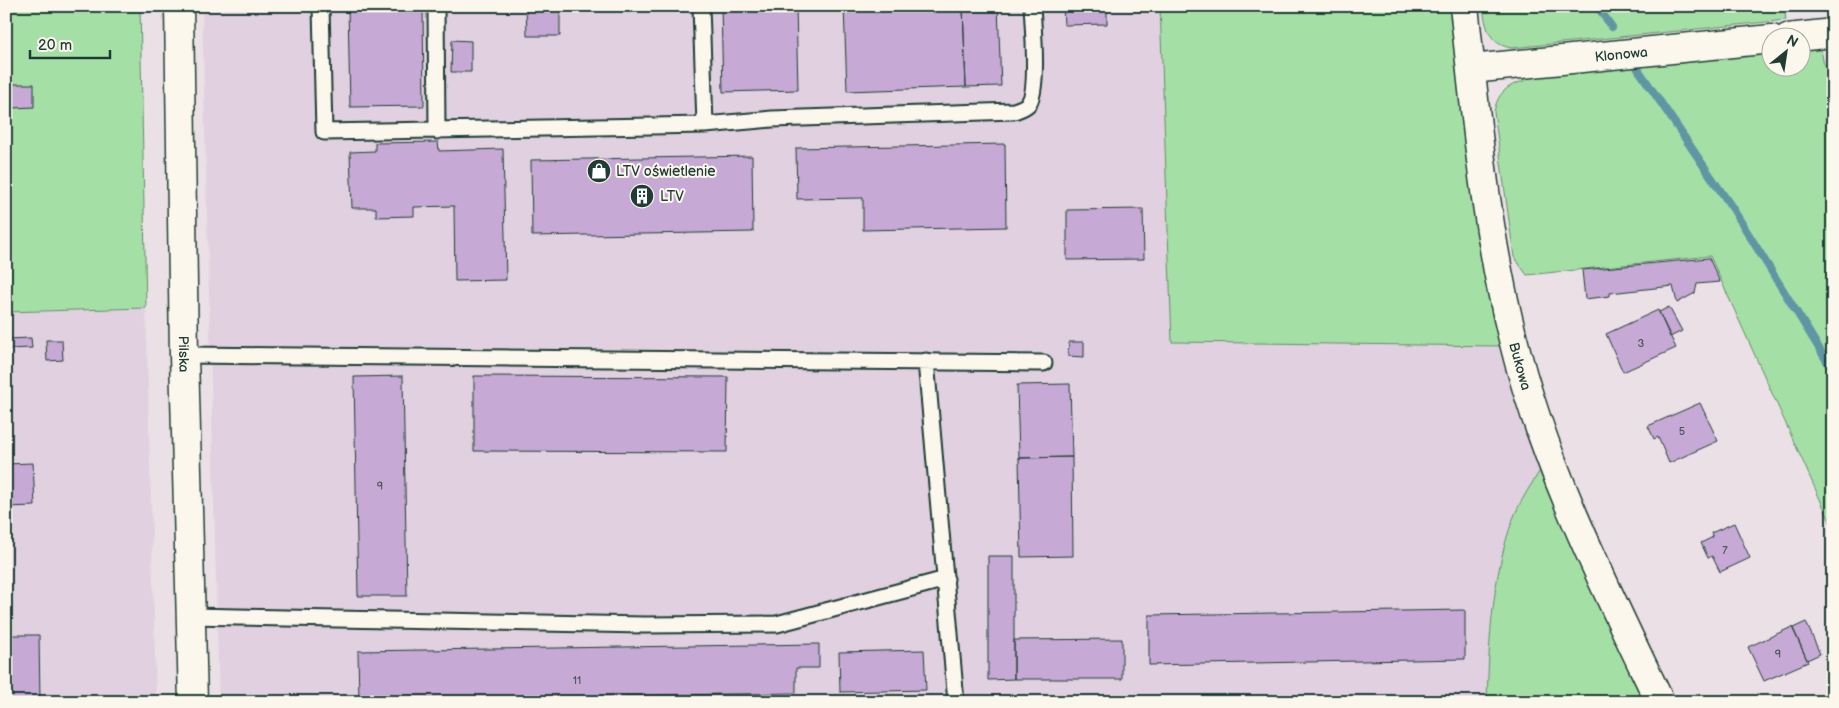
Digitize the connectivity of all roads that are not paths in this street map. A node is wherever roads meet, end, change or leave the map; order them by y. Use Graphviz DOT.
graph roads {
  1 [pos="179,6"];
  2 [pos="321,6"];
  3 [pos="436,6"];
  4 [pos="701,6"];
  5 [pos="1032,6"];
  6 [pos="1464,6"];
  7 [pos="1833,33"];
  8 [pos="1812,35"];
  9 [pos="1762,40"];
  10 [pos="1471,69"];
  11 [pos="705,125"];
  12 [pos="437,131"];
  13 [pos="184,355"];
  14 [pos="926,361"];
  15 [pos="1044,363"];
  16 [pos="946,579"];
  17 [pos="191,616"];
  18 [pos="193,702"];
  19 [pos="956,702"];
  20 [pos="1660,702"];
  1 -- 13 [label="street, Pilska"];
  2 -- 12 [label="lane"];
  3 -- 12 [label="lane"];
  4 -- 11 [label="lane"];
  5 -- 11 [label="lane"];
  6 -- 10 [label="street, Bukowa"];
  7 -- 8 [label="street"];
  9 -- 10 [label="street, Klonowa"];
  10 -- 20 [label="street, Bukowa"];
  11 -- 12 [label="lane"];
  13 -- 14 [label="lane"];
  13 -- 17 [label="street, Pilska"];
  14 -- 15 [label="lane"];
  14 -- 16 [label="lane"];
  16 -- 17 [label="lane"];
  16 -- 19 [label="lane"];
  17 -- 18 [label="street, Pilska"];
}
